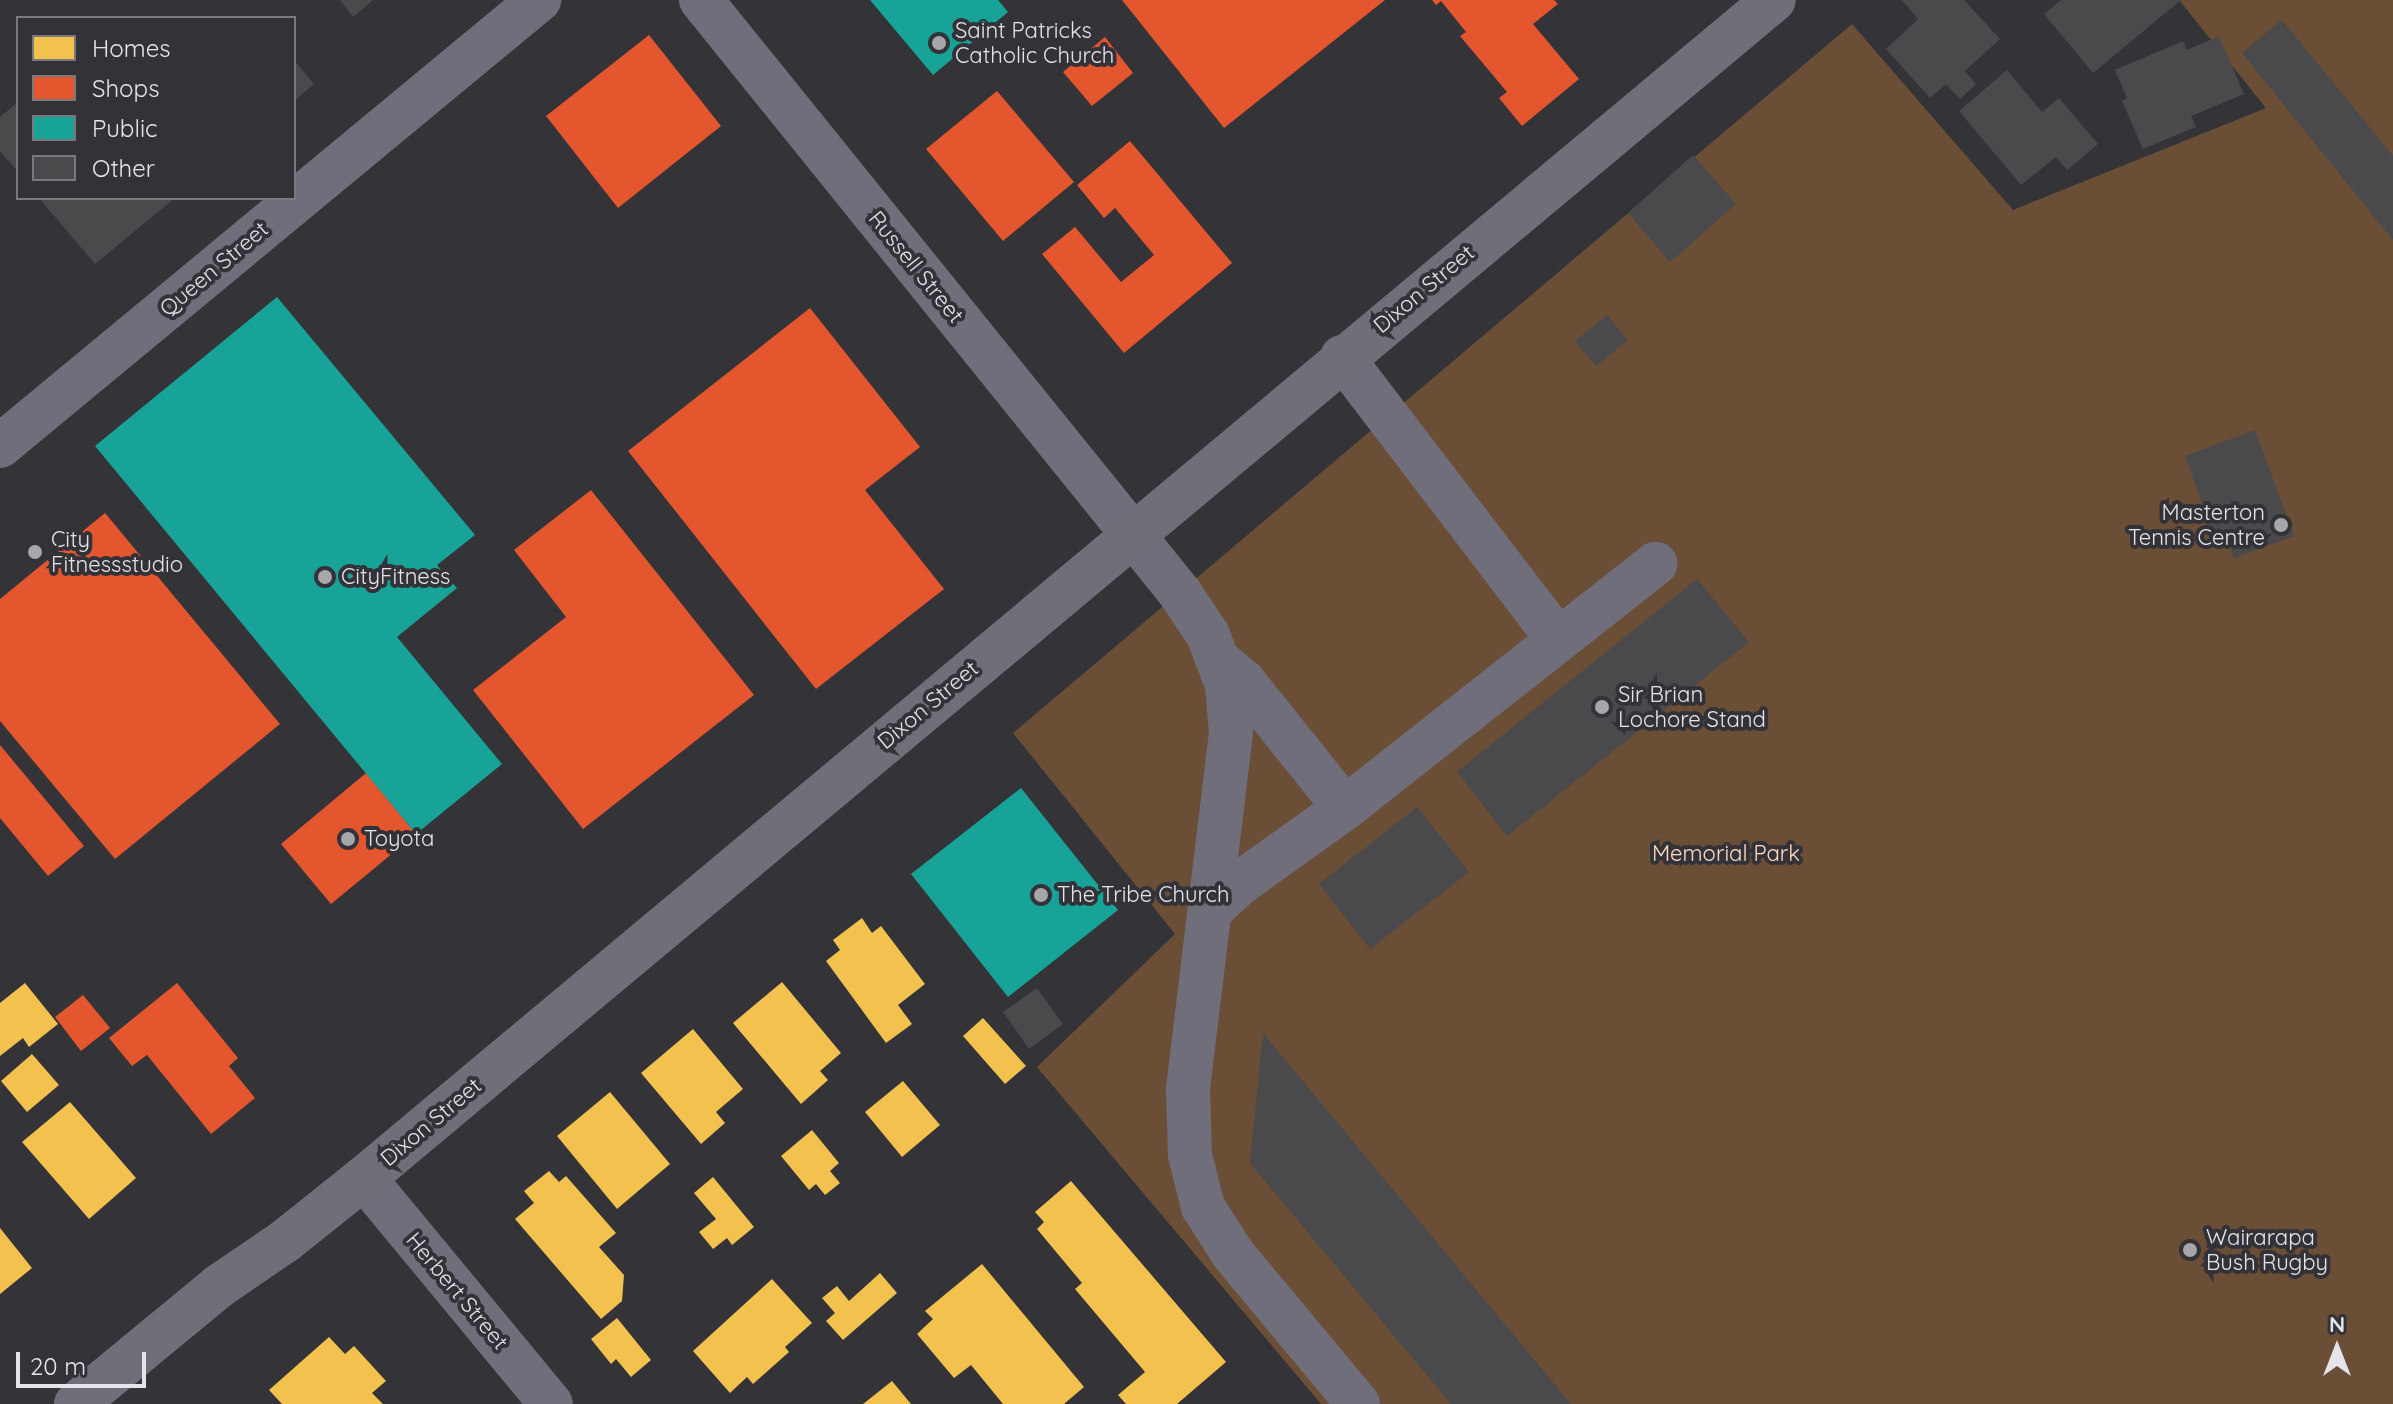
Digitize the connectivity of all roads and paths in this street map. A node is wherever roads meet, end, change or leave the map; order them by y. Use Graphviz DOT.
graph roads {
  1 [pos="539,0"];
  2 [pos="701,0"];
  3 [pos="1774,0"];
  4 [pos="1342,357"];
  5 [pos="0,446"];
  6 [pos="1131,534"];
  7 [pos="1655,564"];
  8 [pos="1557,638"];
  9 [pos="1217,658"];
  10 [pos="1345,808"];
  11 [pos="1211,910"];
  12 [pos="364,1178"];
  13 [pos="76,1404"];
  14 [pos="551,1404"];
  15 [pos="1358,1404"];
  1 -- 5 [label="street, Queen Street"];
  2 -- 6 [label="street, Russell Street"];
  3 -- 4 [label="main road, Dixon Street"];
  4 -- 6 [label="main road, Dixon Street"];
  4 -- 8 [label="street"];
  6 -- 9 [label="street, Russell Street"];
  6 -- 12 [label="main road, Dixon Street"];
  7 -- 8 [label="street"];
  8 -- 10 [label="street"];
  9 -- 10 [label="street"];
  9 -- 11 [label="street"];
  10 -- 11 [label="street"];
  11 -- 15 [label="street"];
  12 -- 13 [label="main road, Dixon Street"];
  12 -- 14 [label="street, Herbert Street"];
}
